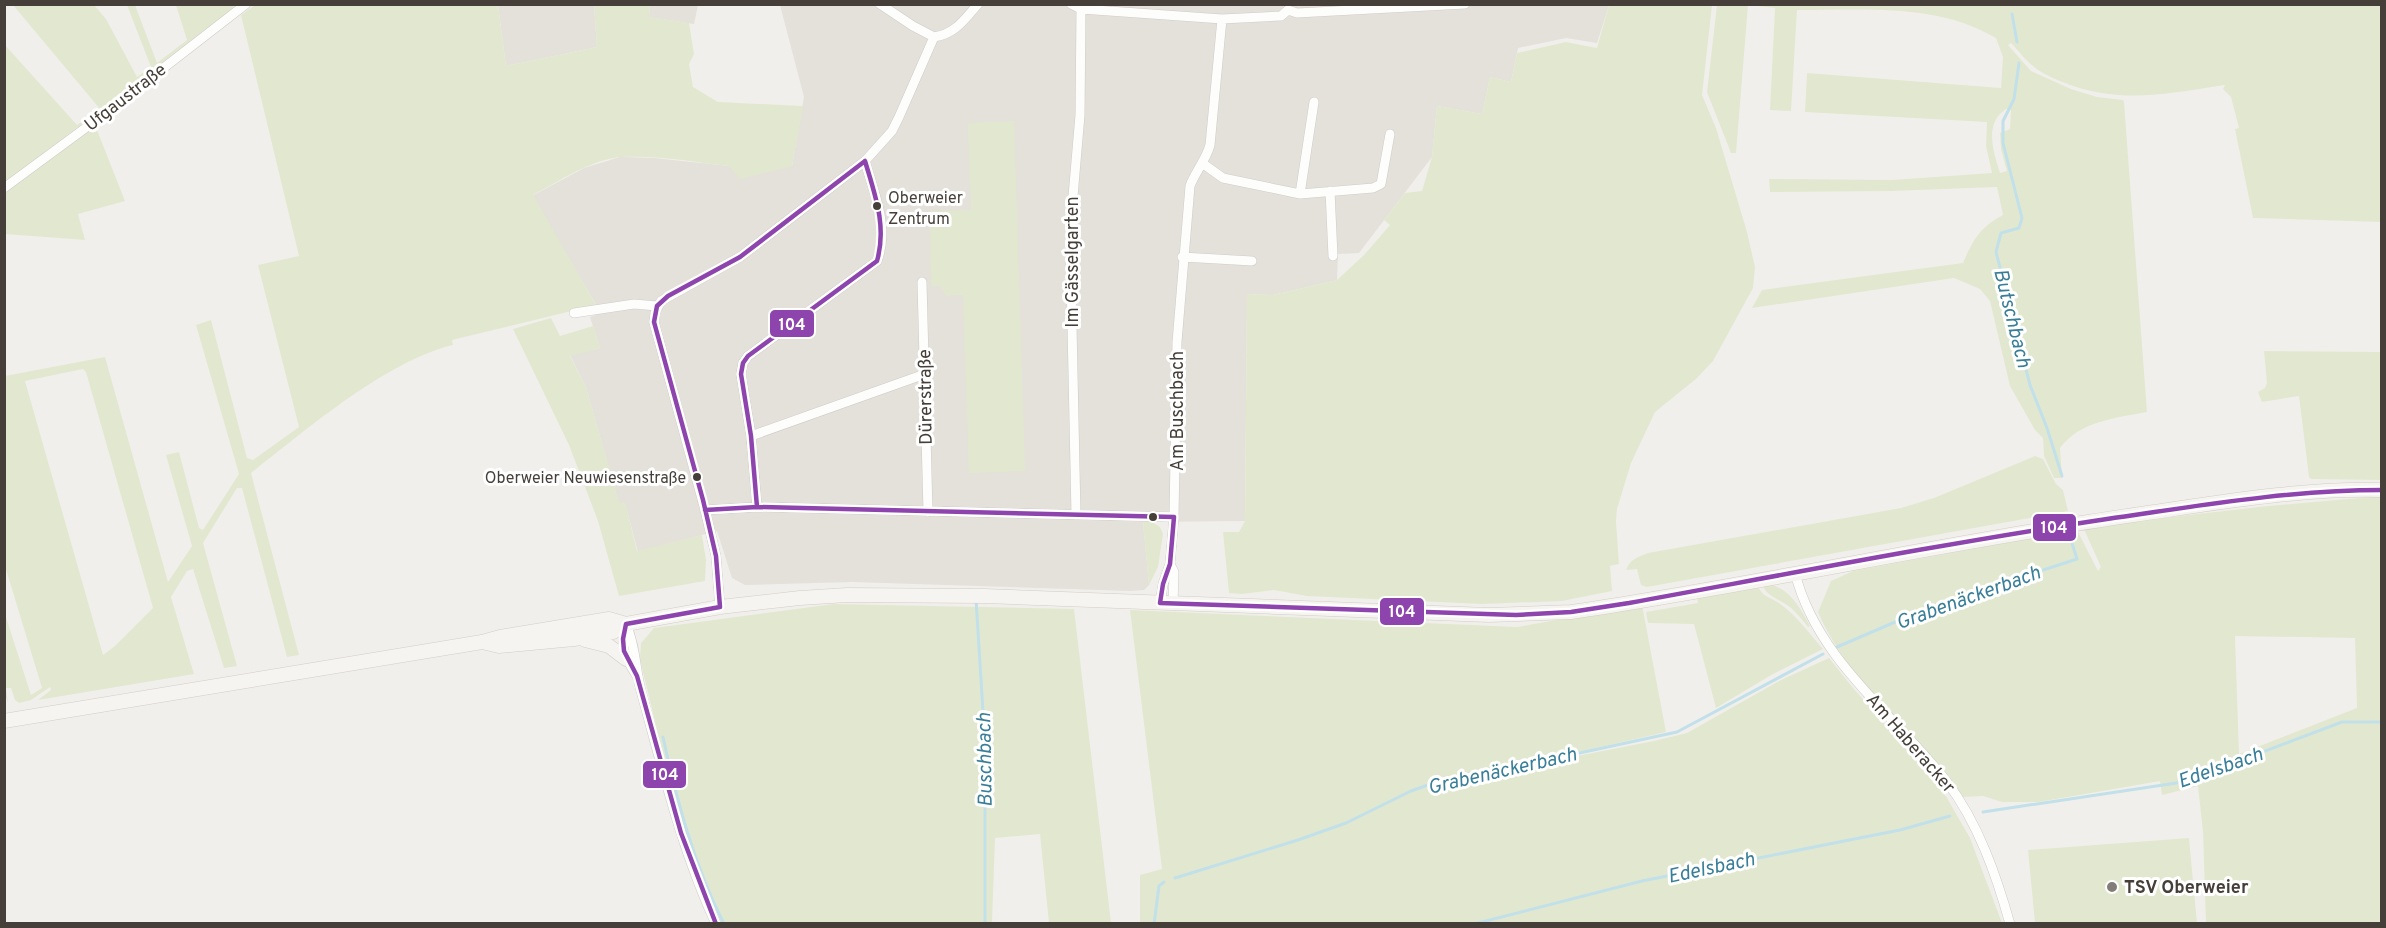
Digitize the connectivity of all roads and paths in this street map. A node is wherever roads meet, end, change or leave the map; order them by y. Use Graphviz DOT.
graph roads {
  1 [pos="246,4"];
  2 [pos="880,4"];
  3 [pos="978,4"];
  4 [pos="1071,4"];
  5 [pos="1465,4"];
  6 [pos="1288,7"];
  7 [pos="1081,9"];
  8 [pos="1222,19"];
  9 [pos="934,37"];
  10 [pos="1314,102"];
  11 [pos="1390,134"];
  12 [pos="865,161"];
  13 [pos="1202,164"];
  14 [pos="4,188"];
  15 [pos="1330,191"];
  16 [pos="1300,194"];
  17 [pos="1333,256"];
  18 [pos="1182,257"];
  19 [pos="1252,261"];
  20 [pos="922,282"];
  21 [pos="657,306"];
  22 [pos="574,313"];
  23 [pos="926,375"];
  24 [pos="751,436"];
  25 [pos="2382,490"];
  26 [pos="757,507"];
  27 [pos="705,510"];
  28 [pos="928,512"];
  29 [pos="1076,515"];
  30 [pos="1174,517"];
  31 [pos="1796,573"];
  32 [pos="1167,604"];
  33 [pos="720,607"];
  34 [pos="627,624"];
  35 [pos="574,639"];
  36 [pos="482,642"];
  37 [pos="626,659"];
  38 [pos="637,676"];
  39 [pos="4,721"];
  40 [pos="716,924"];
  41 [pos="2010,924"];
  1 -- 14 [label="street, Ufgaustraße"];
  2 -- 9 [label="street"];
  3 -- 9 [label="street"];
  4 -- 7 [label="street"];
  5 -- 6 [label="street"];
  6 -- 8 [label="street"];
  7 -- 8 [label="street"];
  7 -- 29 [label="street, Im Gässelgarten"];
  8 -- 13 [label="street, Am Buschbach"];
  9 -- 12 [label="street"];
  10 -- 16 [label="street"];
  11 -- 15 [label="street"];
  12 -- 21 [label="street"];
  12 -- 24 [label="street"];
  13 -- 16 [label="street"];
  13 -- 18 [label="street, Am Buschbach"];
  15 -- 16 [label="street"];
  15 -- 17 [label="street"];
  18 -- 19 [label="street"];
  18 -- 30 [label="street, Am Buschbach"];
  20 -- 23 [label="street, Dürerstraße"];
  21 -- 22 [label="street"];
  21 -- 27 [label="street"];
  23 -- 24 [label="street"];
  23 -- 28 [label="street, Dürerstraße"];
  24 -- 26 [label="street"];
  25 -- 31 [label="main road"];
  26 -- 27 [label="street"];
  26 -- 28 [label="street"];
  27 -- 33 [label="street"];
  28 -- 29 [label="street"];
  29 -- 30 [label="street"];
  30 -- 32 [label="street, Am Buschbach"];
  31 -- 32 [label="main road"];
  31 -- 41 [label="street, Am Haberacker"];
  32 -- 33 [label="main road"];
  33 -- 34 [label="main road"];
  34 -- 35 [label="main road"];
  34 -- 36 [label="main road"];
  34 -- 37 [label="street"];
  34 -- 38 [label="street"];
  35 -- 36 [label="main road"];
  35 -- 37 [label="main road"];
  36 -- 39 [label="main road"];
  37 -- 38 [label="street"];
  38 -- 40 [label="street"];
}
